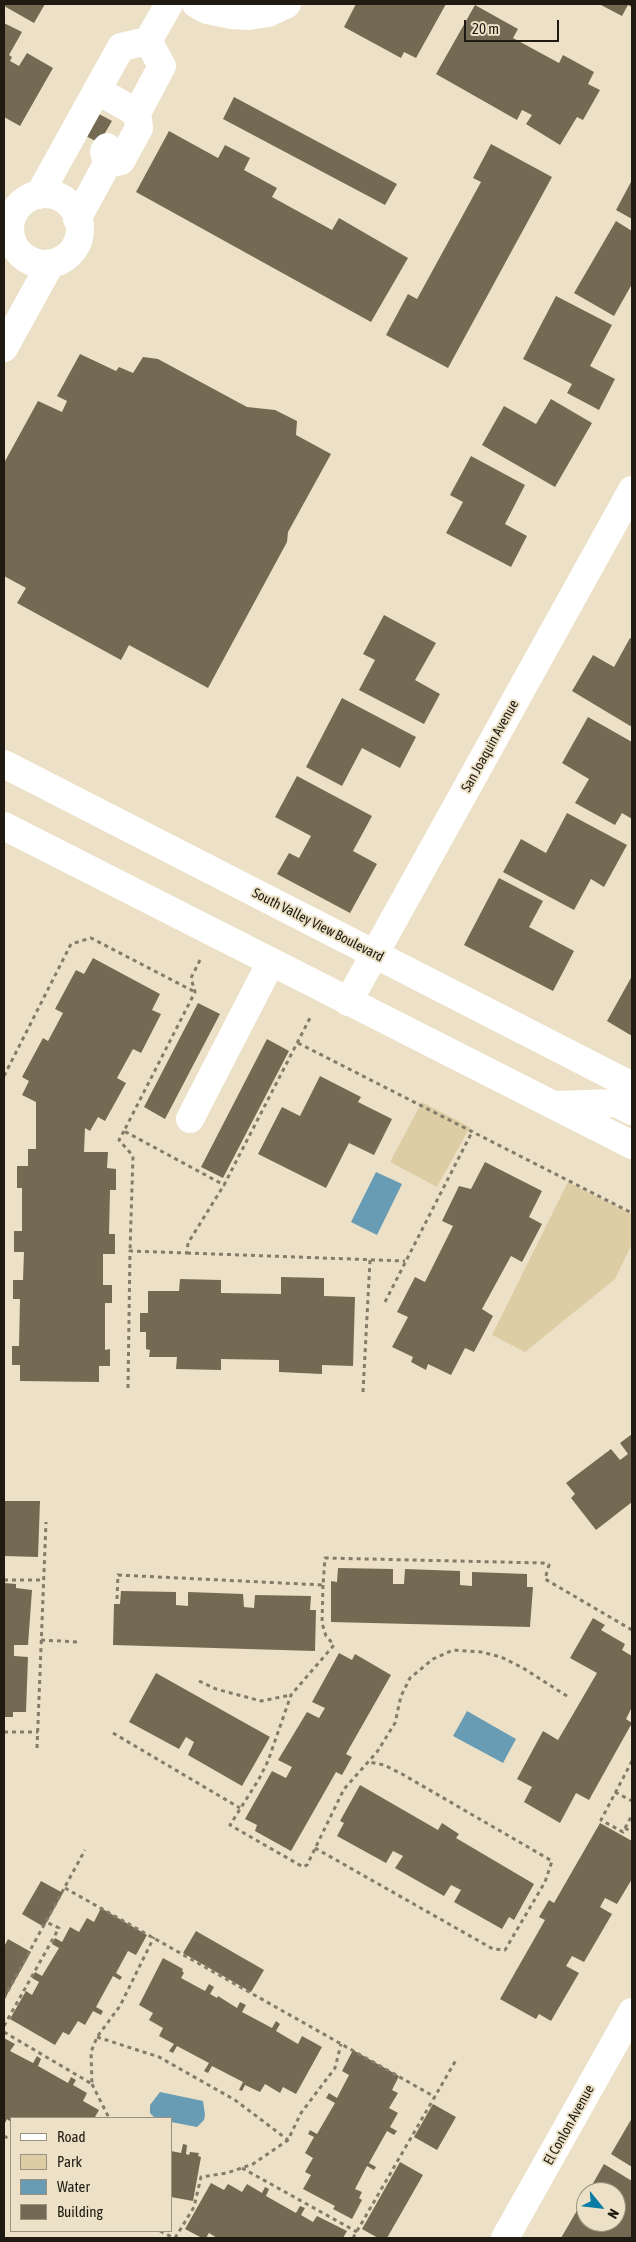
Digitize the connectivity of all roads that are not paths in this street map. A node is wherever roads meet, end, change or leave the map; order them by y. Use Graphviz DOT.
graph roads {
  1 [pos="169,4"];
  2 [pos="196,4"];
  3 [pos="287,4"];
  4 [pos="148,41"];
  5 [pos="97,90"];
  6 [pos="137,113"];
  7 [pos="39,195"];
  8 [pos="77,218"];
  9 [pos="8,248"];
  10 [pos="51,263"];
  11 [pos="4,348"];
  12 [pos="632,490"];
  13 [pos="4,764"];
  14 [pos="4,826"];
  15 [pos="375,954"];
  16 [pos="271,962"];
  17 [pos="348,1002"];
  18 [pos="632,1086"];
  19 [pos="552,1105"];
  20 [pos="632,1111"];
  21 [pos="190,1118"];
  22 [pos="632,1145"];
  23 [pos="632,2012"];
  24 [pos="505,2238"];
  1 -- 4 [label="street"];
  2 -- 3 [label="street"];
  4 -- 5 [label="street"];
  4 -- 6 [label="street"];
  5 -- 6 [label="street"];
  5 -- 7 [label="street"];
  6 -- 8 [label="street"];
  7 -- 8 [label="street"];
  7 -- 9 [label="street"];
  8 -- 10 [label="street"];
  9 -- 10 [label="street"];
  10 -- 11 [label="street"];
  12 -- 15 [label="street, San Joaquin Avenue"];
  13 -- 15 [label="street, South Valley View Boulevard"];
  14 -- 16 [label="street"];
  15 -- 17 [label="street, San Joaquin Avenue"];
  15 -- 18 [label="street, South Valley View Boulevard"];
  16 -- 17 [label="street"];
  16 -- 21 [label="street"];
  17 -- 19 [label="street"];
  19 -- 20 [label="street"];
  19 -- 22 [label="street"];
  23 -- 24 [label="street, El Conlon Avenue"];
}
